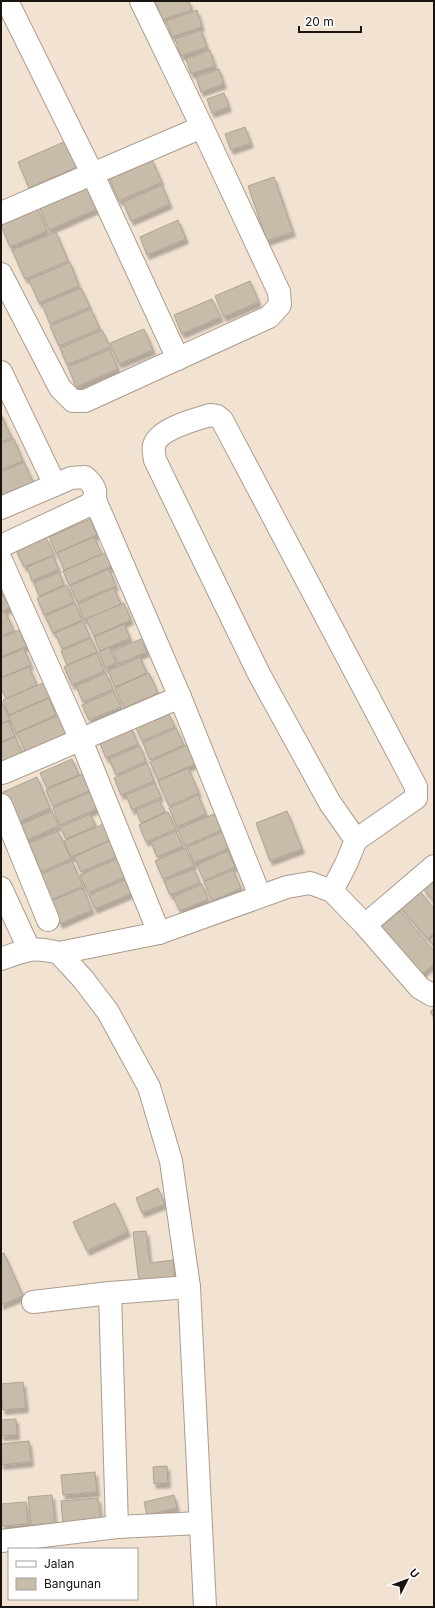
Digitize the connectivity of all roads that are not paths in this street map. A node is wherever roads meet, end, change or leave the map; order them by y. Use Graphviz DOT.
graph roads {
  1 [pos="7,1"];
  2 [pos="141,1"];
  3 [pos="202,127"];
  4 [pos="93,175"];
  5 [pos="1,213"];
  6 [pos="1,274"];
  7 [pos="178,359"];
  8 [pos="1,372"];
  9 [pos="55,485"];
  10 [pos="95,500"];
  11 [pos="1,508"];
  12 [pos="1,546"];
  13 [pos="1,560"];
  14 [pos="180,697"];
  15 [pos="81,740"];
  16 [pos="1,773"];
  17 [pos="1,805"];
  18 [pos="356,840"];
  19 [pos="434,866"];
  20 [pos="1,888"];
  21 [pos="332,891"];
  22 [pos="260,896"];
  23 [pos="48,920"];
  24 [pos="365,925"];
  25 [pos="159,933"];
  26 [pos="29,949"];
  27 [pos="59,953"];
  28 [pos="1,959"];
  29 [pos="434,994"];
  30 [pos="189,1287"];
  31 [pos="110,1293"];
  32 [pos="33,1302"];
  33 [pos="200,1523"];
  34 [pos="117,1527"];
  35 [pos="1,1541"];
  36 [pos="205,1607"];
  1 -- 4 [label="street"];
  2 -- 3 [label="street"];
  3 -- 4 [label="street"];
  3 -- 7 [label="street"];
  4 -- 5 [label="street"];
  4 -- 7 [label="street"];
  6 -- 7 [label="street"];
  8 -- 9 [label="street"];
  9 -- 10 [label="street"];
  9 -- 11 [label="street"];
  10 -- 12 [label="street"];
  10 -- 14 [label="street"];
  13 -- 15 [label="street"];
  14 -- 15 [label="street"];
  14 -- 22 [label="street"];
  15 -- 16 [label="street"];
  15 -- 25 [label="street"];
  17 -- 23 [label="street"];
  18 -- 18 [label="street"];
  18 -- 21 [label="street"];
  19 -- 24 [label="street"];
  20 -- 26 [label="street"];
  21 -- 22 [label="street"];
  21 -- 24 [label="street"];
  22 -- 25 [label="street"];
  24 -- 29 [label="street"];
  25 -- 27 [label="street"];
  26 -- 27 [label="street"];
  26 -- 28 [label="street"];
  27 -- 30 [label="street"];
  30 -- 31 [label="street"];
  30 -- 33 [label="street"];
  31 -- 32 [label="street"];
  31 -- 34 [label="street"];
  33 -- 34 [label="street"];
  33 -- 36 [label="street"];
  34 -- 35 [label="street"];
}
